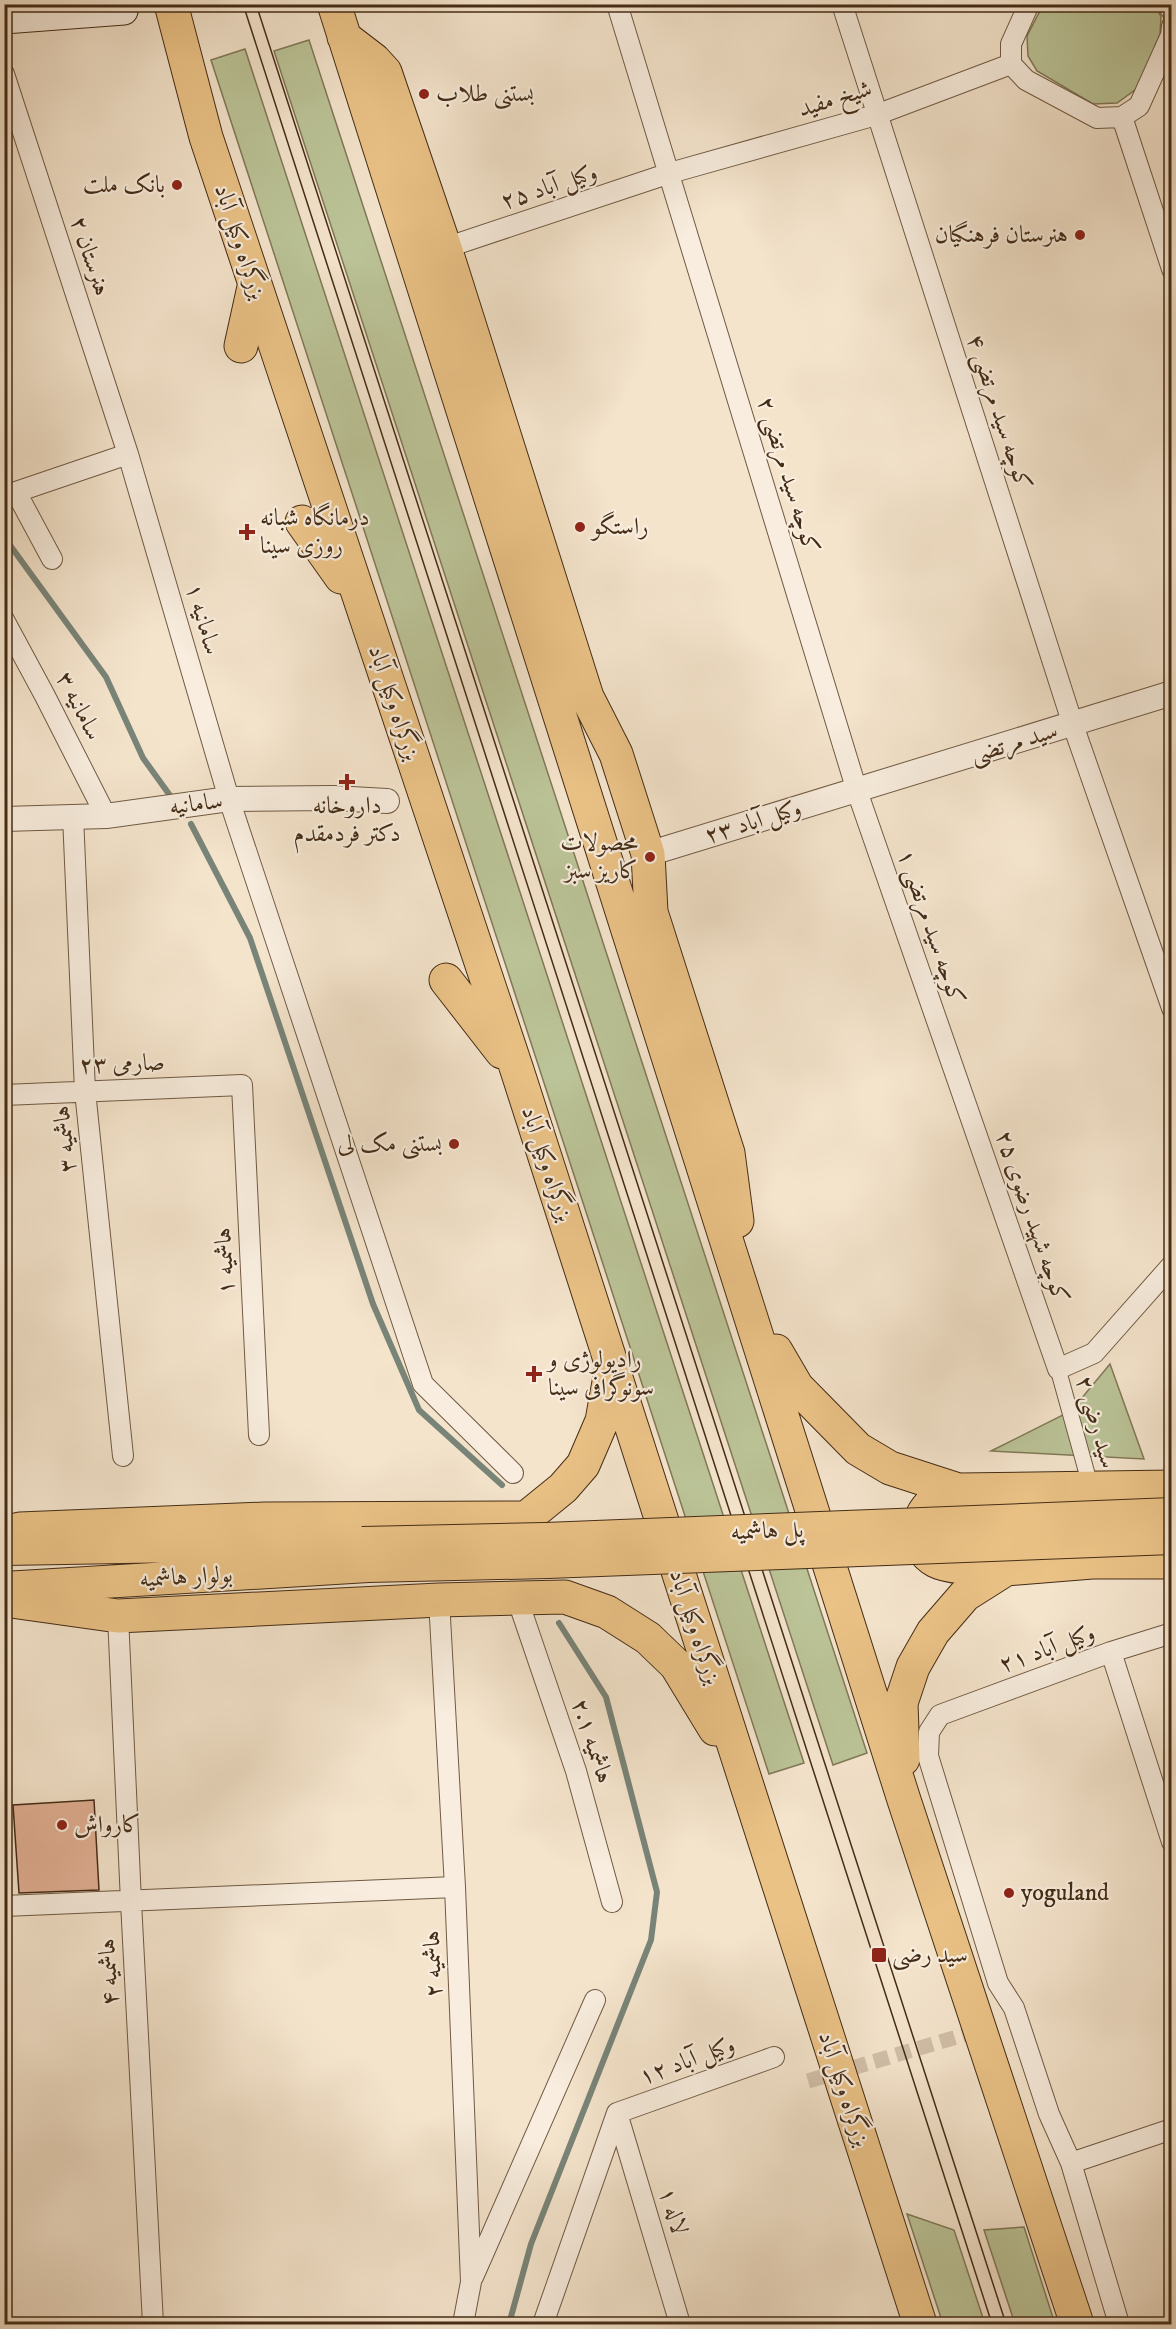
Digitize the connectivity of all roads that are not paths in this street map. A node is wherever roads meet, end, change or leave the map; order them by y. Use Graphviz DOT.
graph roads {
  1 [pos="171,4"];
  2 [pos="334,4"];
  3 [pos="617,4"];
  4 [pos="842,4"];
  5 [pos="1029,4"];
  6 [pos="1167,4"];
  7 [pos="124,11"];
  8 [pos="1172,11"];
  9 [pos="4,20"];
  10 [pos="1172,26"];
  11 [pos="344,37"];
  12 [pos="1011,64"];
  13 [pos="4,74"];
  14 [pos="876,115"];
  15 [pos="1122,117"];
  16 [pos="670,173"];
  17 [pos="445,248"];
  18 [pos="1172,269"];
  19 [pos="254,285"];
  20 [pos="241,346"];
  21 [pos="128,454"];
  22 [pos="302,522"];
  23 [pos="51,559"];
  24 [pos="361,603"];
  25 [pos="4,620"];
  26 [pos="1172,693"];
  27 [pos="1073,725"];
  28 [pos="857,791"];
  29 [pos="229,799"];
  30 [pos="387,801"];
  31 [pos="73,816"];
  32 [pos="106,816"];
  33 [pos="4,819"];
  34 [pos="648,854"];
  35 [pos="446,980"];
  36 [pos="1172,1008"];
  37 [pos="517,1070"];
  38 [pos="958,1081"];
  39 [pos="242,1085"];
  40 [pos="85,1091"];
  41 [pos="4,1095"];
  42 [pos="1172,1265"];
  43 [pos="746,1297"];
  44 [pos="612,1367"];
  45 [pos="1058,1369"];
  46 [pos="259,1435"];
  47 [pos="123,1456"];
  48 [pos="513,1473"];
  49 [pos="1172,1487"];
  50 [pos="1091,1488"];
  51 [pos="958,1490"];
  52 [pos="1172,1514"];
  53 [pos="526,1518"];
  54 [pos="4,1533"];
  55 [pos="1172,1538"];
  56 [pos="4,1549"];
  57 [pos="365,1554"];
  58 [pos="1172,1562"];
  59 [pos="1006,1569"];
  60 [pos="4,1588"];
  61 [pos="565,1597"];
  62 [pos="517,1598"];
  63 [pos="4,1600"];
  64 [pos="439,1600"];
  65 [pos="118,1616"];
  66 [pos="1172,1633"];
  67 [pos="1111,1652"];
  68 [pos="742,1772"];
  69 [pos="904,1800"];
  70 [pos="1172,1842"];
  71 [pos="455,1887"];
  72 [pos="131,1902"];
  73 [pos="612,1902"];
  74 [pos="4,1906"];
  75 [pos="595,2000"];
  76 [pos="774,2057"];
  77 [pos="617,2113"];
  78 [pos="1172,2129"];
  79 [pos="1071,2163"];
  80 [pos="471,2282"];
  81 [pos="153,2325"];
  82 [pos="463,2325"];
  83 [pos="543,2325"];
  84 [pos="680,2325"];
  85 [pos="920,2325"];
  86 [pos="1077,2325"];
  87 [pos="1119,2325"];
  1 -- 19 [label="highway, بزرگراه وکیل آباد"];
  2 -- 11 [label="highway"];
  3 -- 16 [label="street, کوچه سید مرتضی ۲"];
  4 -- 14 [label="street, کوچه سید مرتضی ۴"];
  5 -- 12 [label="street"];
  6 -- 8 [label="street"];
  7 -- 9 [label="main road"];
  10 -- 15 [label="street"];
  11 -- 17 [label="highway"];
  11 -- 43 [label="highway"];
  12 -- 14 [label="street, شیخ مفید"];
  12 -- 15 [label="street"];
  13 -- 21 [label="street, هنرستان ۲"];
  14 -- 16 [label="street, شیخ مفید"];
  14 -- 27 [label="street, کوچه سید مرتضی ۴"];
  15 -- 18 [label="street"];
  16 -- 17 [label="street, ۲۵ وکیل آباد"];
  16 -- 28 [label="street, کوچه سید مرتضی ۲"];
  17 -- 34 [label="highway"];
  19 -- 20 [label="highway"];
  19 -- 24 [label="highway, بزرگراه وکیل آباد"];
  21 -- 23 [label="street"];
  21 -- 29 [label="street, سامانیه ۱"];
  22 -- 24 [label="highway"];
  24 -- 37 [label="highway, بزرگراه وکیل آباد"];
  25 -- 32 [label="street, سامانیه ۳"];
  26 -- 27 [label="street, سید مرتضی"];
  27 -- 28 [label="street, سید مرتضی"];
  27 -- 36 [label="street, کوچه سید مرتضی ۴"];
  28 -- 34 [label="street, ۲۳ وکیل آباد"];
  28 -- 38 [label="street, کوچه سید مرتضی ۱"];
  29 -- 30 [label="street, سامانیه"];
  29 -- 32 [label="street, سامانیه"];
  29 -- 48 [label="street, سامانیه ۱"];
  31 -- 32 [label="street, سامانیه"];
  31 -- 33 [label="street, سامانیه"];
  31 -- 40 [label="street, هاشمیه ۳"];
  34 -- 43 [label="highway"];
  35 -- 37 [label="highway"];
  37 -- 44 [label="highway, بزرگراه وکیل آباد"];
  38 -- 45 [label="street, کوچه شهید رضوی ۲۵"];
  39 -- 40 [label="street, صارمی ۲۳"];
  39 -- 46 [label="street, هاشمیه ۱"];
  40 -- 41 [label="street, صارمی ۲۳"];
  40 -- 47 [label="street, هاشمیه ۳"];
  42 -- 45 [label="street"];
  43 -- 51 [label="highway"];
  43 -- 69 [label="highway"];
  44 -- 53 [label="highway"];
  44 -- 68 [label="highway, بزرگراه وکیل آباد"];
  45 -- 50 [label="street, سید رضی ۲"];
  49 -- 50 [label="highway"];
  50 -- 51 [label="highway"];
  51 -- 59 [label="highway"];
  52 -- 57 [label="main road, پل هاشمیه, bridge"];
  53 -- 54 [label="highway"];
  53 -- 61 [label="highway"];
  55 -- 57 [label="main road, پل هاشمیه, bridge"];
  56 -- 57 [label="main road, بولوار هاشمیه"];
  57 -- 60 [label="main road, بولوار هاشمیه"];
  58 -- 59 [label="highway"];
  59 -- 69 [label="highway"];
  61 -- 62 [label="highway"];
  61 -- 68 [label="highway"];
  62 -- 64 [label="highway"];
  62 -- 73 [label="street, هاشمیه ۲.۱"];
  63 -- 65 [label="highway"];
  64 -- 65 [label="highway"];
  64 -- 71 [label="street, هاشمیه ۲"];
  65 -- 72 [label="street, هاشمیه ۴"];
  66 -- 67 [label="street, ۲۱ وکیل آباد"];
  67 -- 70 [label="street"];
  67 -- 79 [label="street, ۲۱ وکیل آباد"];
  68 -- 85 [label="highway, بزرگراه وکیل آباد"];
  69 -- 86 [label="highway"];
  71 -- 72 [label="street"];
  71 -- 80 [label="street, هاشمیه ۲"];
  72 -- 74 [label="street"];
  72 -- 81 [label="street, هاشمیه ۴"];
  75 -- 80 [label="street"];
  76 -- 77 [label="street, ۱۲ وکیل آباد"];
  77 -- 83 [label="street"];
  77 -- 84 [label="street, لاله ۱"];
  78 -- 79 [label="street"];
  79 -- 87 [label="street"];
  80 -- 82 [label="street, هاشمیه ۲"];
}
